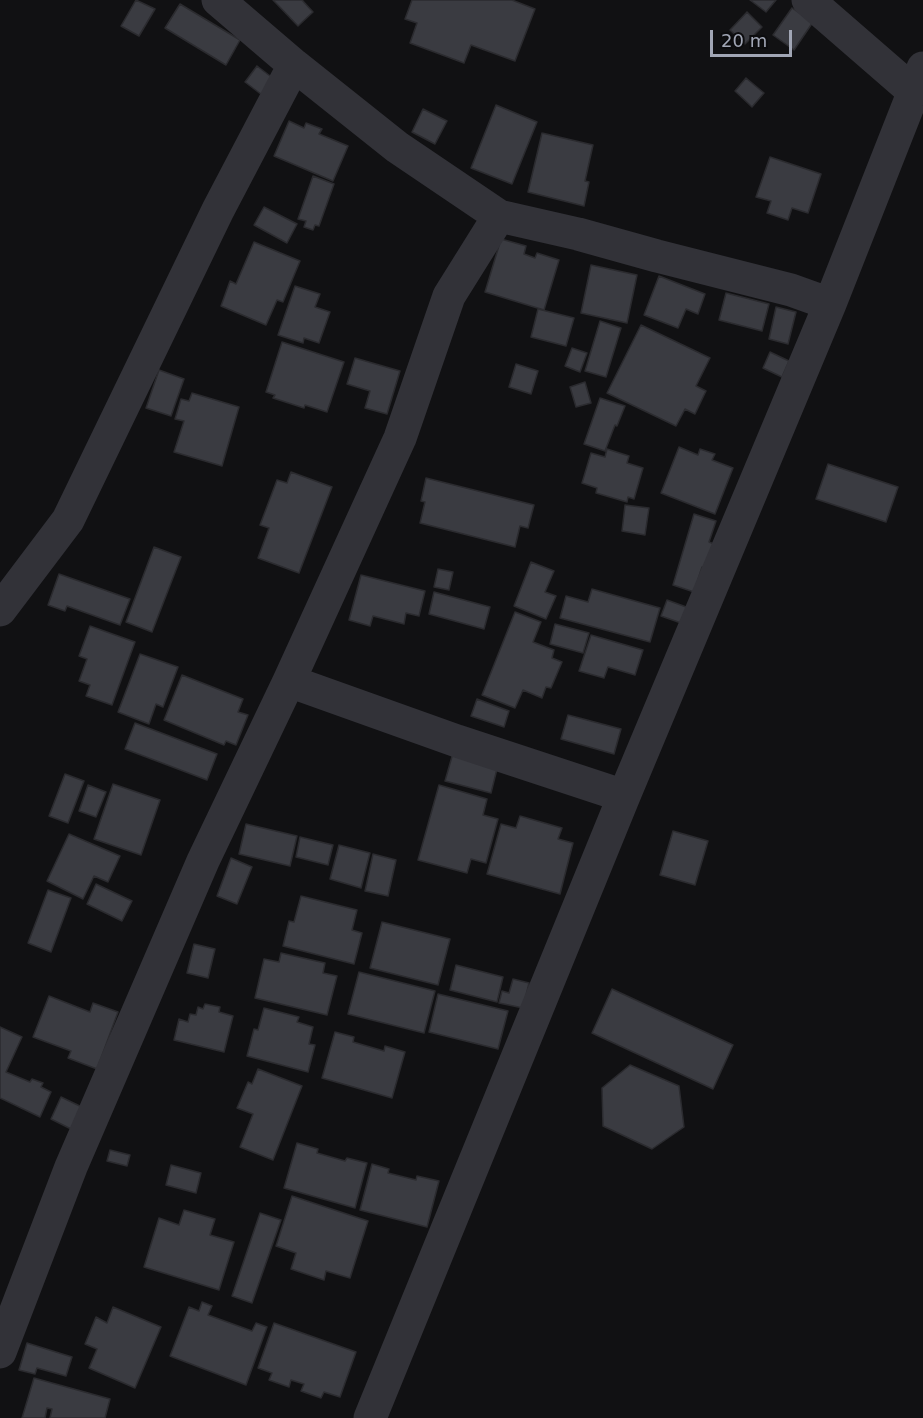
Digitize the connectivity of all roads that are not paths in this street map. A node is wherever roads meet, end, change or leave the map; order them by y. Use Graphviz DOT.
graph roads {
  1 [pos="218,0"];
  2 [pos="808,0"];
  3 [pos="294,65"];
  4 [pos="919,80"];
  5 [pos="499,216"];
  6 [pos="830,304"];
  7 [pos="0,610"];
  8 [pos="289,681"];
  9 [pos="624,796"];
  10 [pos="0,1352"];
  11 [pos="370,1418"];
  1 -- 3 [label="street"];
  2 -- 4 [label="street"];
  3 -- 5 [label="street"];
  3 -- 7 [label="street"];
  4 -- 6 [label="street"];
  5 -- 6 [label="street"];
  5 -- 8 [label="street"];
  6 -- 9 [label="street"];
  8 -- 9 [label="street"];
  8 -- 10 [label="street"];
  9 -- 11 [label="street"];
}
